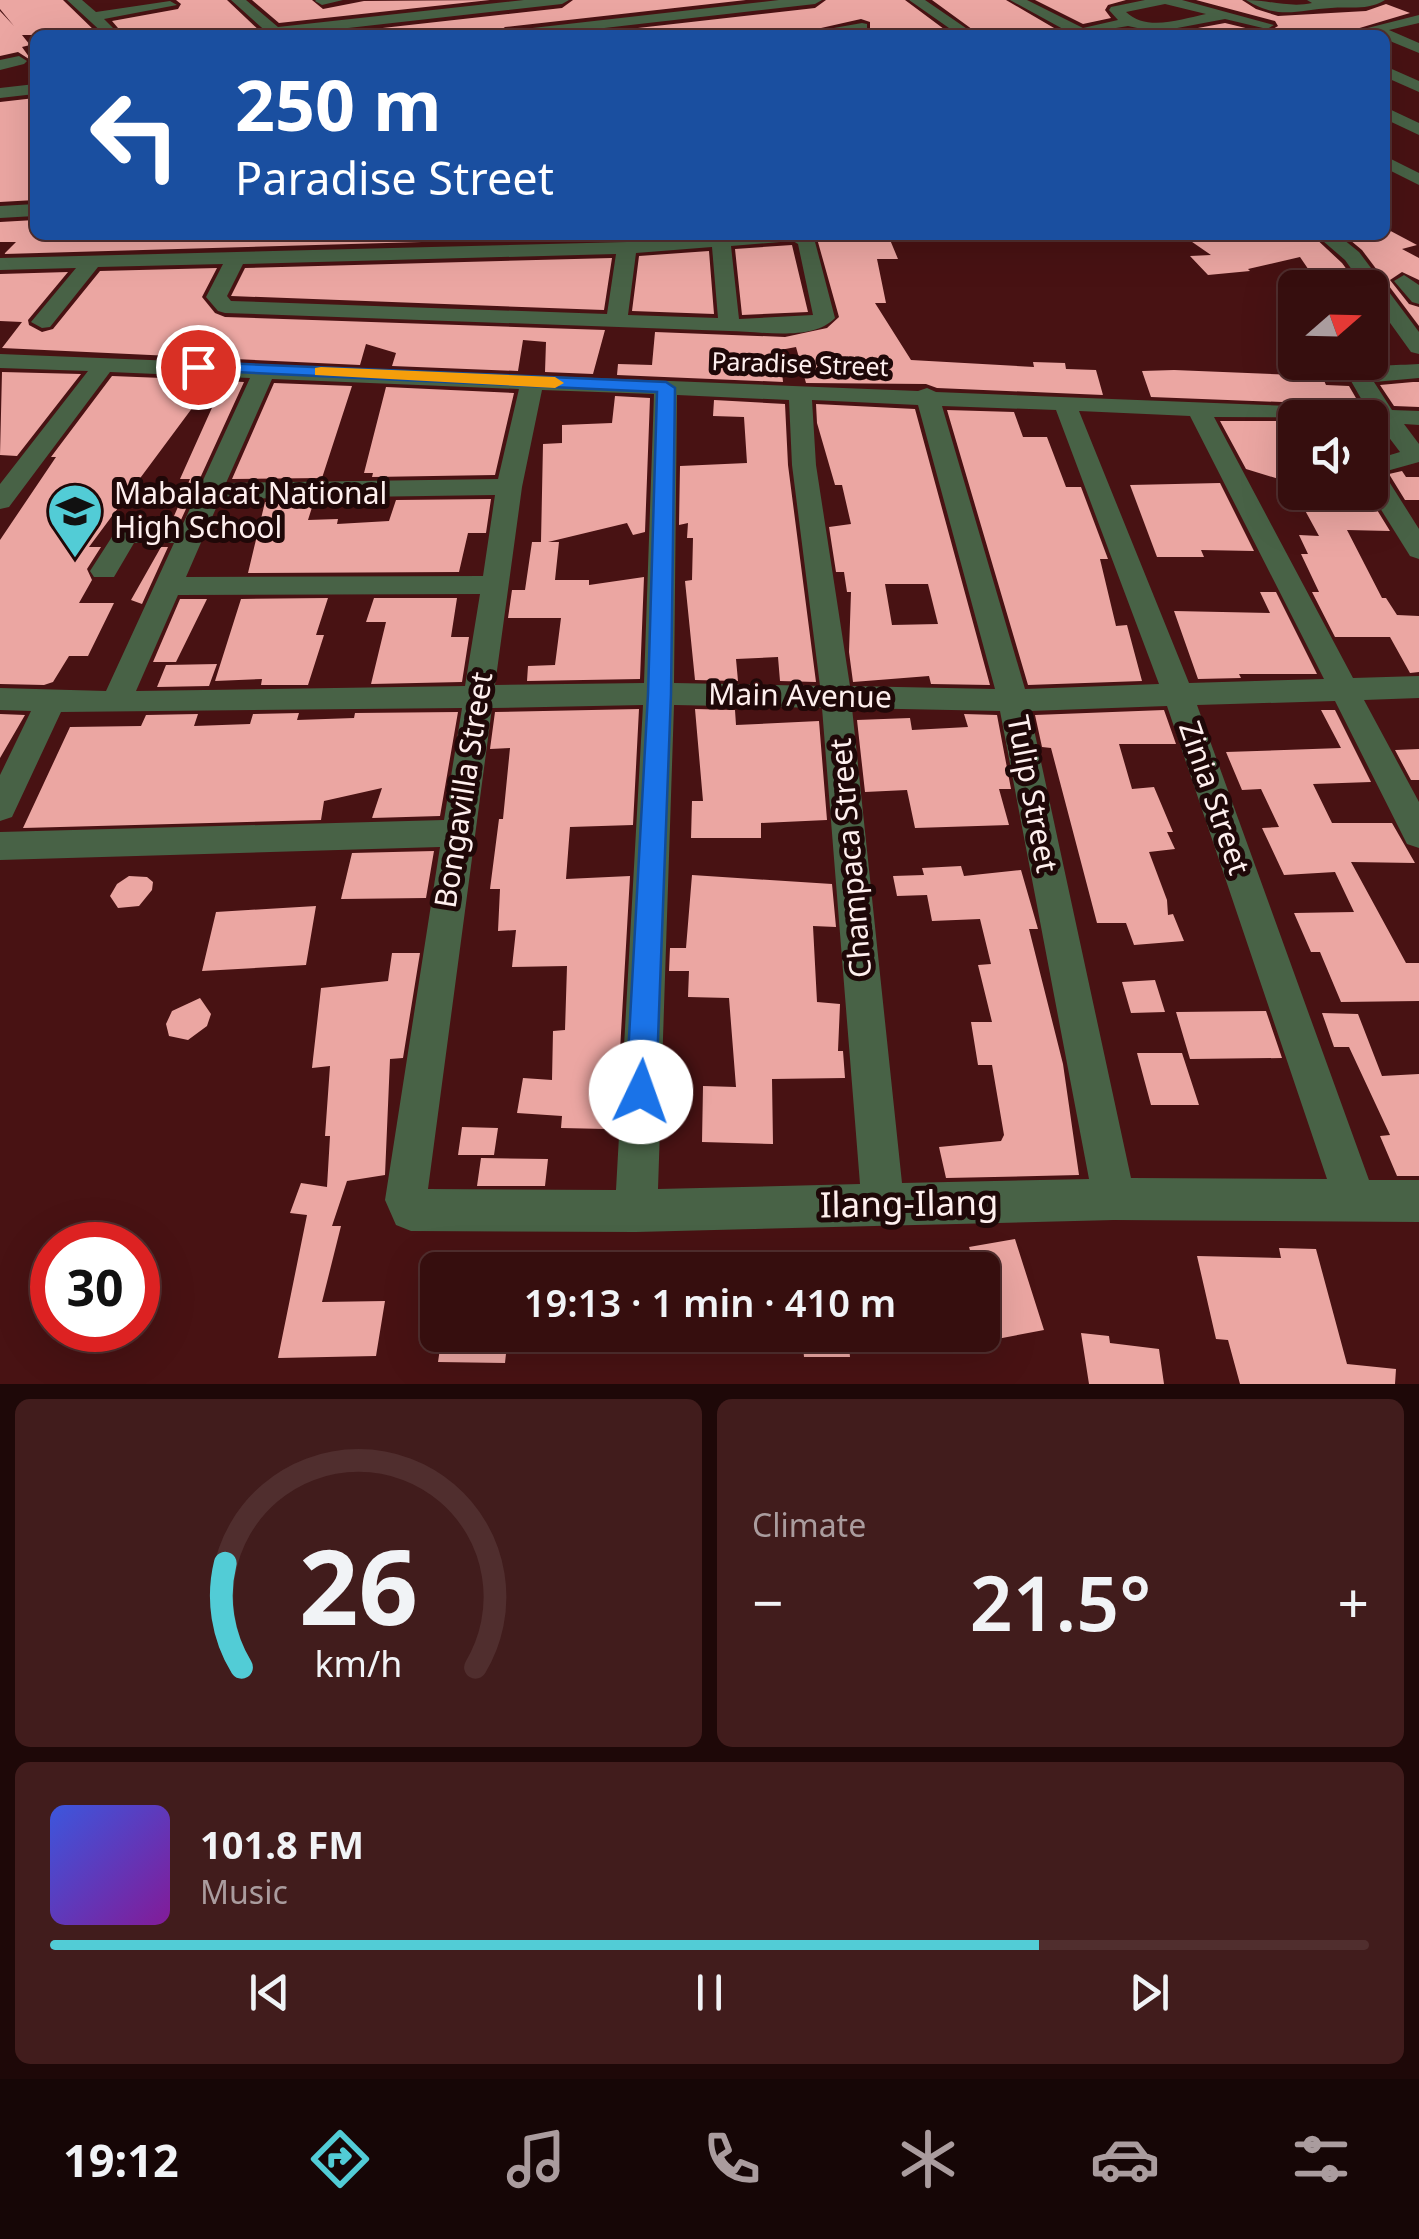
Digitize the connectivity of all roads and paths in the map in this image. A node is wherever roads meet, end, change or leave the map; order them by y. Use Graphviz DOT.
graph roads {
  1 [pos="74,0"];
  2 [pos="238,0"];
  3 [pos="336,0"];
  4 [pos="562,0"];
  5 [pos="815,0"];
  6 [pos="916,0"];
  7 [pos="1049,0"];
  8 [pos="1253,0"];
  9 [pos="1378,0"];
  10 [pos="321,1"];
  11 [pos="1021,2"];
  12 [pos="1321,2"];
  13 [pos="170,5"];
  14 [pos="852,10"];
  15 [pos="1223,15"];
  16 [pos="92,16"];
  17 [pos="1419,19"];
  18 [pos="1128,22"];
  19 [pos="353,23"];
  20 [pos="1267,25"];
  21 [pos="107,30"];
  22 [pos="274,30"];
  23 [pos="300,30"];
  24 [pos="549,30"];
  25 [pos="866,30"];
  26 [pos="961,30"];
  27 [pos="1075,30"];
  28 [pos="1098,30"];
  29 [pos="1378,30"];
  30 [pos="1390,36"];
  31 [pos="1419,50"];
  32 [pos="19,61"];
  33 [pos="0,66"];
  34 [pos="1390,73"];
  35 [pos="1419,87"];
  36 [pos="30,90"];
  37 [pos="0,93"];
  38 [pos="1419,111"];
  39 [pos="1390,115"];
  40 [pos="1390,116"];
  41 [pos="1419,130"];
  42 [pos="1390,164"];
  43 [pos="1419,180"];
  44 [pos="1390,184"];
  45 [pos="1419,197"];
  46 [pos="30,210"];
  47 [pos="0,212"];
  48 [pos="734,240"];
  49 [pos="805,240"];
  50 [pos="1332,240"];
  51 [pos="721,241"];
  52 [pos="626,248"];
  53 [pos="235,260"];
  54 [pos="92,262"];
  55 [pos="0,264"];
  56 [pos="1404,282"];
  57 [pos="1419,298"];
  58 [pos="42,322"];
  59 [pos="616,322"];
  60 [pos="729,325"];
  61 [pos="1419,347"];
  62 [pos="0,361"];
  63 [pos="106,364"];
  64 [pos="265,369"];
  65 [pos="1419,371"];
  66 [pos="532,382"];
  67 [pos="666,388"];
  68 [pos="800,393"];
  69 [pos="927,396"];
  70 [pos="1373,400"];
  71 [pos="1064,402"];
  72 [pos="1197,407"];
  73 [pos="1278,411"];
  74 [pos="1388,416"];
  75 [pos="1419,418"];
  76 [pos="1388,462"];
  77 [pos="509,487"];
  78 [pos="214,491"];
  79 [pos="1388,501"];
  80 [pos="0,502"];
  81 [pos="193,534"];
  82 [pos="1419,550"];
  83 [pos="104,570"];
  84 [pos="497,585"];
  85 [pos="168,586"];
  86 [pos="1341,687"];
  87 [pos="1419,687"];
  88 [pos="660,694"];
  89 [pos="477,696"];
  90 [pos="836,696"];
  91 [pos="1179,697"];
  92 [pos="0,699"];
  93 [pos="52,699"];
  94 [pos="1013,700"];
  95 [pos="116,702"];
  96 [pos="0,808"];
  97 [pos="457,833"];
  98 [pos="1419,834"];
  99 [pos="0,846"];
  100 [pos="1114,1199"];
  101 [pos="1354,1199"];
  102 [pos="406,1200"];
  103 [pos="1419,1201"];
  104 [pos="884,1204"];
  105 [pos="636,1211"];
  1 -- 16 [label="street"];
  2 -- 22 [label="street"];
  3 -- 10 [label="street"];
  4 -- 19 [label="street"];
  5 -- 24 [label="street"];
  6 -- 26 [label="street"];
  7 -- 11 [label="street"];
  8 -- 12 [label="street"];
  9 -- 12 [label="street"];
  10 -- 19 [label="street"];
  11 -- 27 [label="street"];
  13 -- 16 [label="street"];
  14 -- 25 [label="street"];
  15 -- 18 [label="street"];
  15 -- 18 [label="street"];
  15 -- 20 [label="street"];
  16 -- 21 [label="street"];
  17 -- 29 [label="street"];
  18 -- 28 [label="street"];
  19 -- 23 [label="street"];
  30 -- 31 [label="street"];
  32 -- 33 [label="street"];
  34 -- 35 [label="street"];
  36 -- 37 [label="street"];
  38 -- 39 [label="street"];
  40 -- 41 [label="street"];
  42 -- 43 [label="street"];
  44 -- 45 [label="street"];
  46 -- 47 [label="street"];
  48 -- 51 [label="street"];
  49 -- 60 [label="street"];
  50 -- 61 [label="street"];
  51 -- 52 [label="street"];
  51 -- 60 [label="street"];
  52 -- 53 [label="street"];
  52 -- 59 [label="street"];
  53 -- 54 [label="street"];
  53 -- 59 [label="street"];
  54 -- 55 [label="street"];
  54 -- 58 [label="street"];
  56 -- 57 [label="street"];
  59 -- 60 [label="street"];
  62 -- 63 [label="street, Paradise Street"];
  63 -- 64 [label="street, Paradise Street"];
  63 -- 80 [label="street"];
  64 -- 66 [label="street, Paradise Street"];
  64 -- 78 [label="street"];
  65 -- 70 [label="street"];
  66 -- 67 [label="street, Paradise Street"];
  66 -- 77 [label="street, Bongavilla Street"];
  67 -- 68 [label="street, Paradise Street"];
  67 -- 88 [label="street"];
  68 -- 69 [label="street, Paradise Street"];
  68 -- 90 [label="street, Champaca Street"];
  69 -- 71 [label="street, Paradise Street"];
  69 -- 94 [label="street, Tulip Street"];
  71 -- 72 [label="street, Paradise Street"];
  71 -- 91 [label="street, Zinia Street"];
  72 -- 73 [label="street, Paradise Street"];
  72 -- 86 [label="street"];
  74 -- 75 [label="street, Paradise Street"];
  74 -- 76 [label="street"];
  77 -- 78 [label="street"];
  77 -- 84 [label="street, Bongavilla Street"];
  78 -- 81 [label="street"];
  79 -- 82 [label="street"];
  81 -- 83 [label="street"];
  81 -- 85 [label="street"];
  84 -- 85 [label="street"];
  84 -- 89 [label="street, Bongavilla Street"];
  85 -- 95 [label="street"];
  86 -- 87 [label="street, Main Avenue"];
  86 -- 91 [label="street, Main Avenue"];
  86 -- 98 [label="street"];
  88 -- 89 [label="street, Main Avenue"];
  88 -- 90 [label="street, Main Avenue"];
  88 -- 105 [label="street"];
  89 -- 95 [label="street, Main Avenue"];
  89 -- 97 [label="street, Bongavilla Street"];
  90 -- 94 [label="street, Main Avenue"];
  90 -- 104 [label="street, Champaca Street"];
  91 -- 94 [label="street, Main Avenue"];
  91 -- 101 [label="street, Zinia Street"];
  92 -- 93 [label="street, Main Avenue"];
  93 -- 95 [label="street, Main Avenue"];
  93 -- 96 [label="street"];
  94 -- 100 [label="street, Tulip Street"];
  97 -- 99 [label="street"];
  97 -- 102 [label="street, Bongavilla Street"];
  100 -- 101 [label="street, Ilang-Ilang"];
  100 -- 104 [label="street, Ilang-Ilang"];
  101 -- 103 [label="street, Ilang-Ilang"];
  102 -- 105 [label="street, Ilang-Ilang"];
  104 -- 105 [label="street, Ilang-Ilang"];
}
